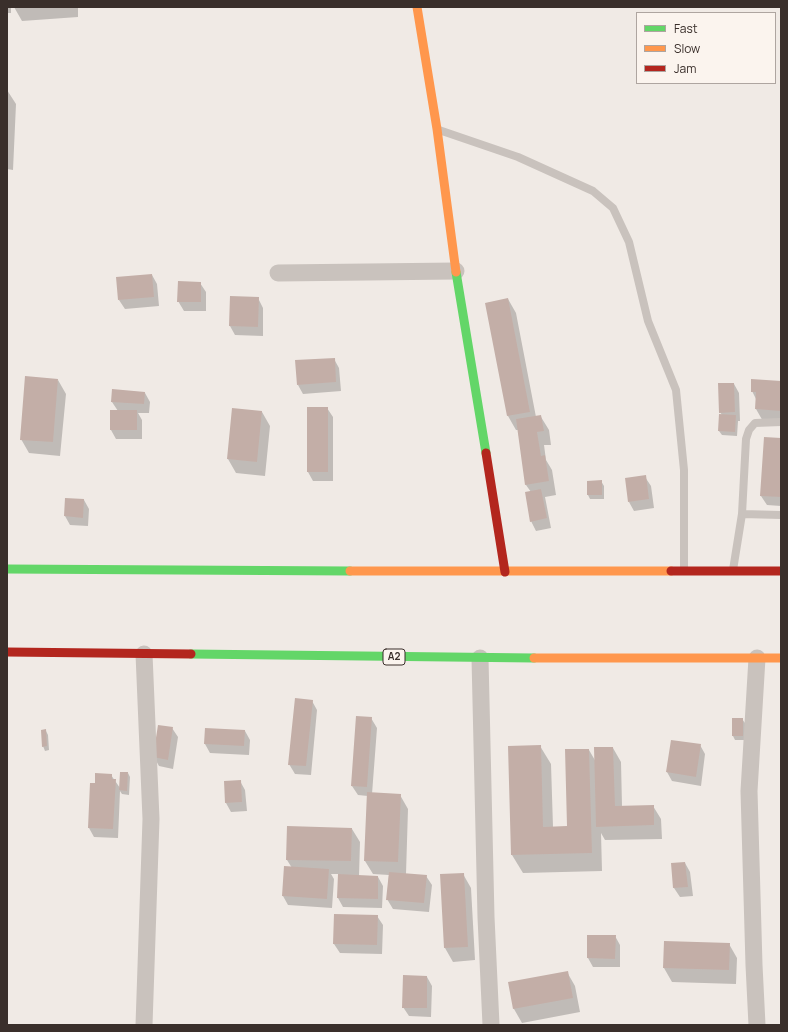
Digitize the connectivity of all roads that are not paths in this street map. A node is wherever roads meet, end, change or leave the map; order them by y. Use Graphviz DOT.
graph roads {
  1 [pos="417,7"];
  2 [pos="437,129"];
  3 [pos="456,271"];
  4 [pos="278,273"];
  5 [pos="781,422"];
  6 [pos="742,514"];
  7 [pos="781,515"];
  8 [pos="7,569"];
  9 [pos="684,571"];
  10 [pos="733,571"];
  11 [pos="781,571"];
  12 [pos="505,572"];
  13 [pos="7,652"];
  14 [pos="144,654"];
  15 [pos="480,658"];
  16 [pos="757,658"];
  17 [pos="781,658"];
  18 [pos="144,1025"];
  19 [pos="491,1025"];
  20 [pos="757,1025"];
  1 -- 2 [label="main road"];
  2 -- 3 [label="main road"];
  2 -- 9 [label="lane"];
  3 -- 4 [label="street"];
  3 -- 12 [label="main road"];
  5 -- 6 [label="lane"];
  6 -- 7 [label="lane"];
  6 -- 10 [label="lane"];
  8 -- 12 [label="main road"];
  9 -- 10 [label="main road"];
  9 -- 12 [label="main road"];
  10 -- 11 [label="main road"];
  13 -- 14 [label="main road, A2"];
  14 -- 15 [label="main road, A2"];
  14 -- 18 [label="street"];
  15 -- 16 [label="main road, A2"];
  15 -- 19 [label="street"];
  16 -- 17 [label="main road, A2"];
  16 -- 20 [label="street"];
}
